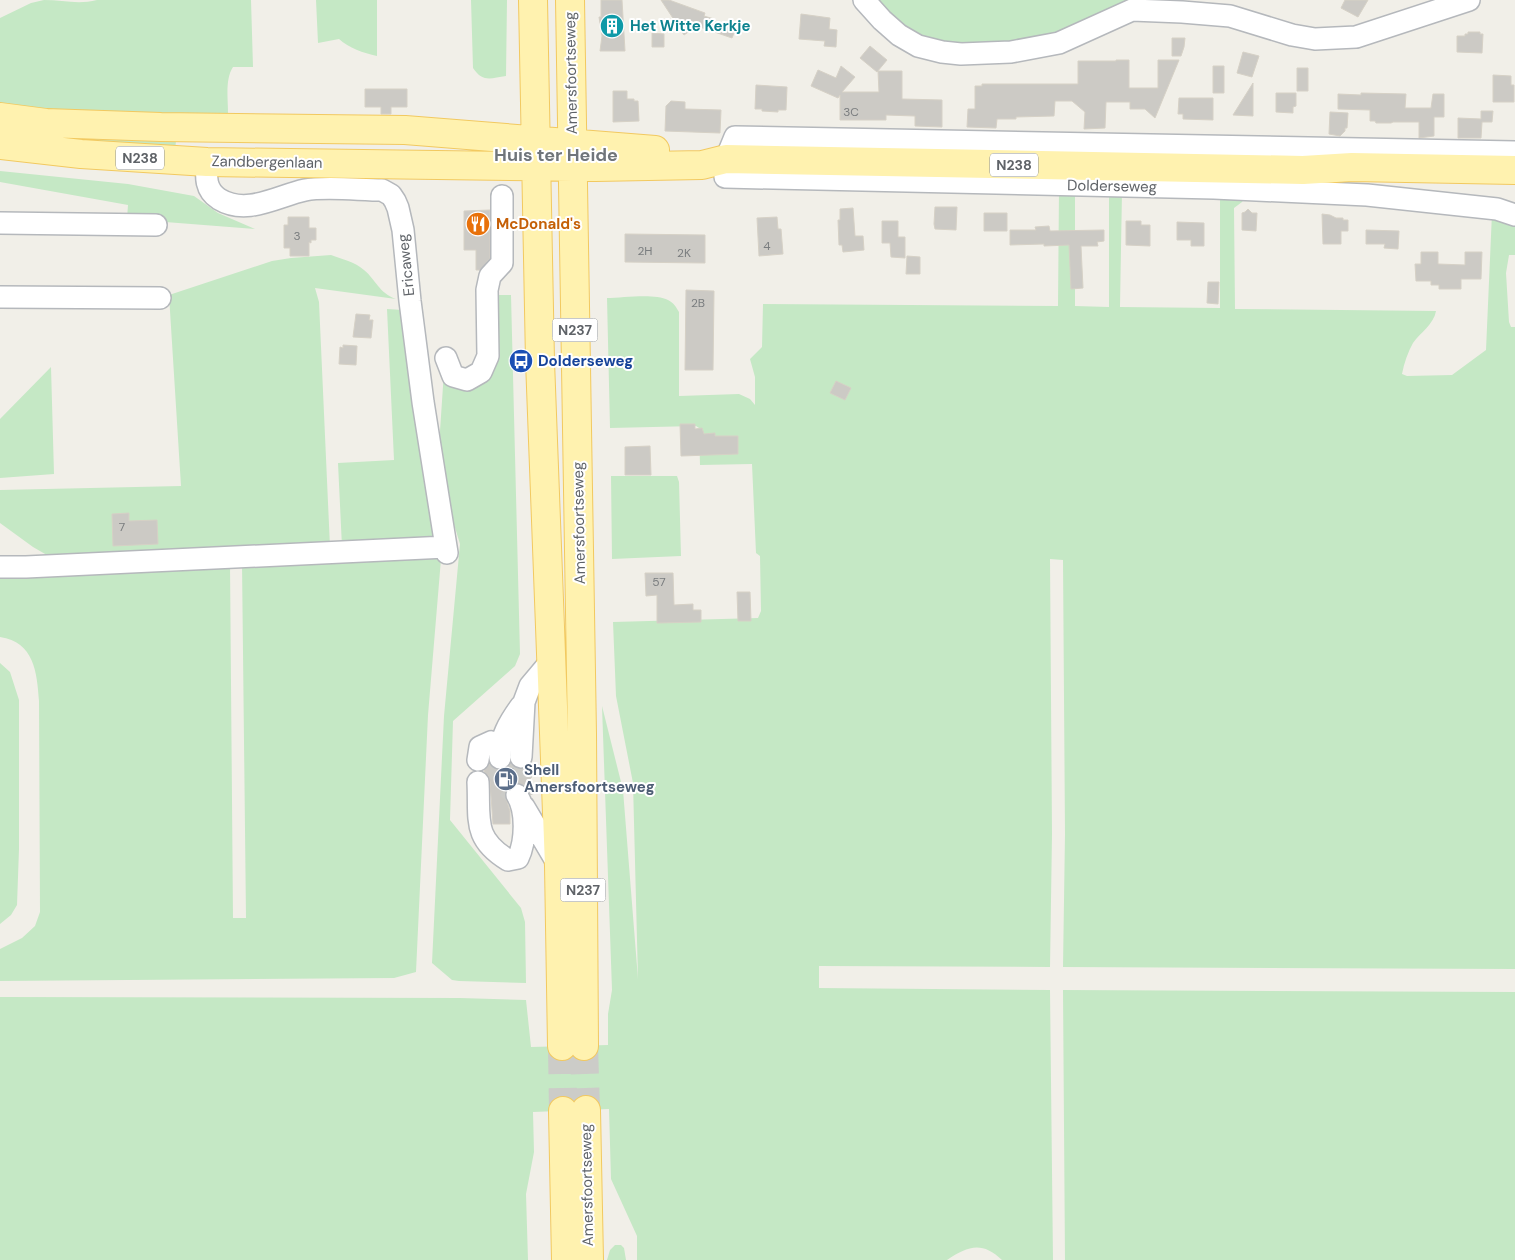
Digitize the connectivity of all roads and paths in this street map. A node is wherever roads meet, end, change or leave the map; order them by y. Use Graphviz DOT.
graph roads {
  1 [pos="533,0"];
  2 [pos="570,0"];
  3 [pos="864,0"];
  4 [pos="1469,0"];
  5 [pos="1137,5"];
  6 [pos="0,117"];
  7 [pos="209,128"];
  8 [pos="0,145"];
  9 [pos="1515,152"];
  10 [pos="535,153"];
  11 [pos="572,155"];
  12 [pos="726,159"];
  13 [pos="207,162"];
  14 [pos="1303,170"];
  15 [pos="1515,170"];
  16 [pos="1515,189"];
  17 [pos="502,196"];
  18 [pos="1515,214"];
  19 [pos="0,222"];
  20 [pos="156,225"];
  21 [pos="0,297"];
  22 [pos="160,298"];
  23 [pos="446,358"];
  24 [pos="0,567"];
  25 [pos="551,661"];
  26 [pos="524,702"];
  27 [pos="521,757"];
  28 [pos="478,760"];
  29 [pos="478,782"];
  30 [pos="559,866"];
  31 [pos="566,1260"];
  32 [pos="589,1260"];
  1 -- 10 [label="main road, Amersfoortseweg / N237"];
  2 -- 11 [label="main road, Amersfoortseweg / N237"];
  3 -- 5 [label="street"];
  4 -- 5 [label="street"];
  6 -- 7 [label="main road, N238"];
  7 -- 10 [label="main road, N238"];
  7 -- 13 [label="main road"];
  8 -- 13 [label="main road, Zandbergenlaan / N238"];
  9 -- 12 [label="street"];
  10 -- 11 [label="main road, N238"];
  10 -- 13 [label="main road, Zandbergenlaan / N238"];
  10 -- 25 [label="main road, Amersfoortseweg / N237"];
  11 -- 12 [label="main road, Dolderseweg / N238"];
  11 -- 30 [label="main road, Amersfoortseweg / N237"];
  12 -- 14 [label="main road, Dolderseweg / N238"];
  12 -- 18 [label="street, Dolderseweg"];
  13 -- 24 [label="street, Ericaweg"];
  14 -- 15 [label="main road, Dolderseweg / N238"];
  14 -- 16 [label="main road, Dolderseweg / N238"];
  17 -- 23 [label="street"];
  19 -- 20 [label="street"];
  21 -- 22 [label="street"];
  25 -- 26 [label="street"];
  25 -- 30 [label="main road, Amersfoortseweg / N237"];
  26 -- 27 [label="street"];
  26 -- 28 [label="street"];
  29 -- 30 [label="street, Amersfoortseweg"];
  31 -- 32 [label="main road, Amersfoortseweg"];
}
